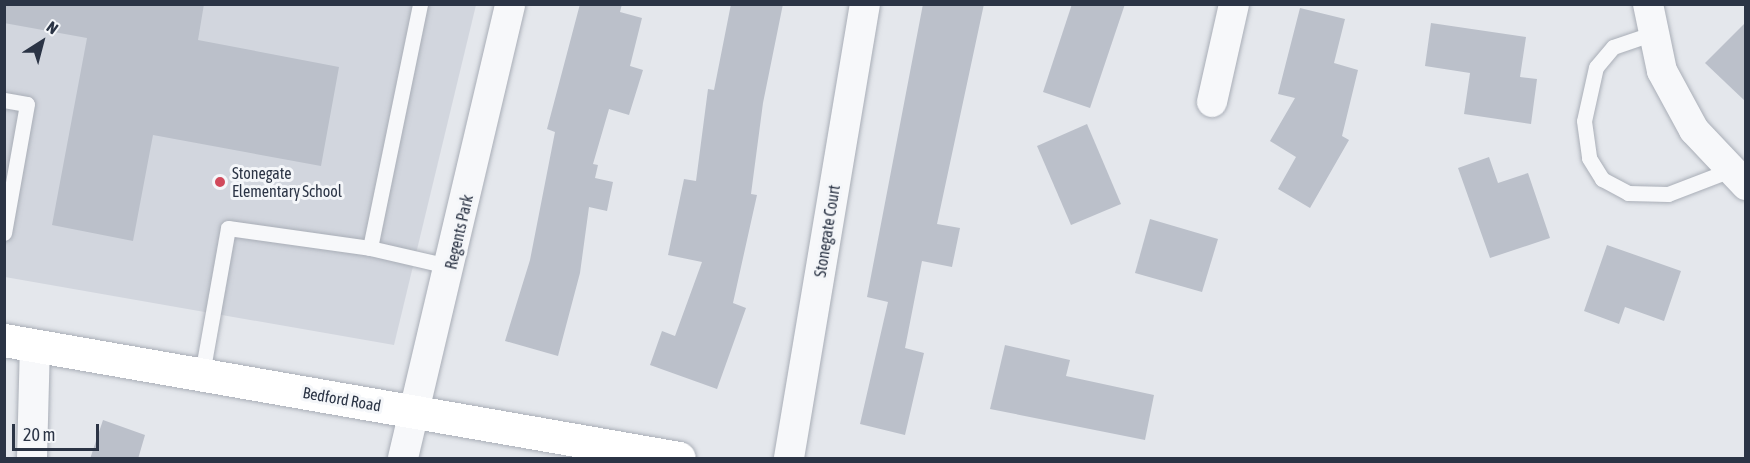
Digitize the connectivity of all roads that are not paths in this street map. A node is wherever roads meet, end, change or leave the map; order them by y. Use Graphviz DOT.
graph roads {
  1 [pos="420,4"];
  2 [pos="510,4"];
  3 [pos="865,4"];
  4 [pos="1234,4"];
  5 [pos="1651,19"];
  6 [pos="4,100"];
  7 [pos="1212,102"];
  8 [pos="1738,177"];
  9 [pos="8,181"];
  10 [pos="4,233"];
  11 [pos="370,249"];
  12 [pos="452,267"];
  13 [pos="20,343"];
  14 [pos="202,375"];
  15 [pos="415,412"];
  16 [pos="32,459"];
  17 [pos="402,459"];
  18 [pos="679,459"];
  19 [pos="789,459"];
  1 -- 11 [label="lane"];
  2 -- 12 [label="street, Regents Park"];
  3 -- 19 [label="street, Stonegate Court"];
  4 -- 7 [label="street"];
  5 -- 8 [label="street"];
  5 -- 8 [label="lane"];
  6 -- 9 [label="lane"];
  9 -- 10 [label="lane"];
  11 -- 12 [label="lane"];
  11 -- 14 [label="lane"];
  12 -- 15 [label="street, Regents Park"];
  13 -- 14 [label="main road, Bedford Road"];
  13 -- 16 [label="street"];
  14 -- 15 [label="main road, Bedford Road"];
  15 -- 17 [label="street, Regents Park"];
  15 -- 18 [label="main road, Bedford Road"];
}
